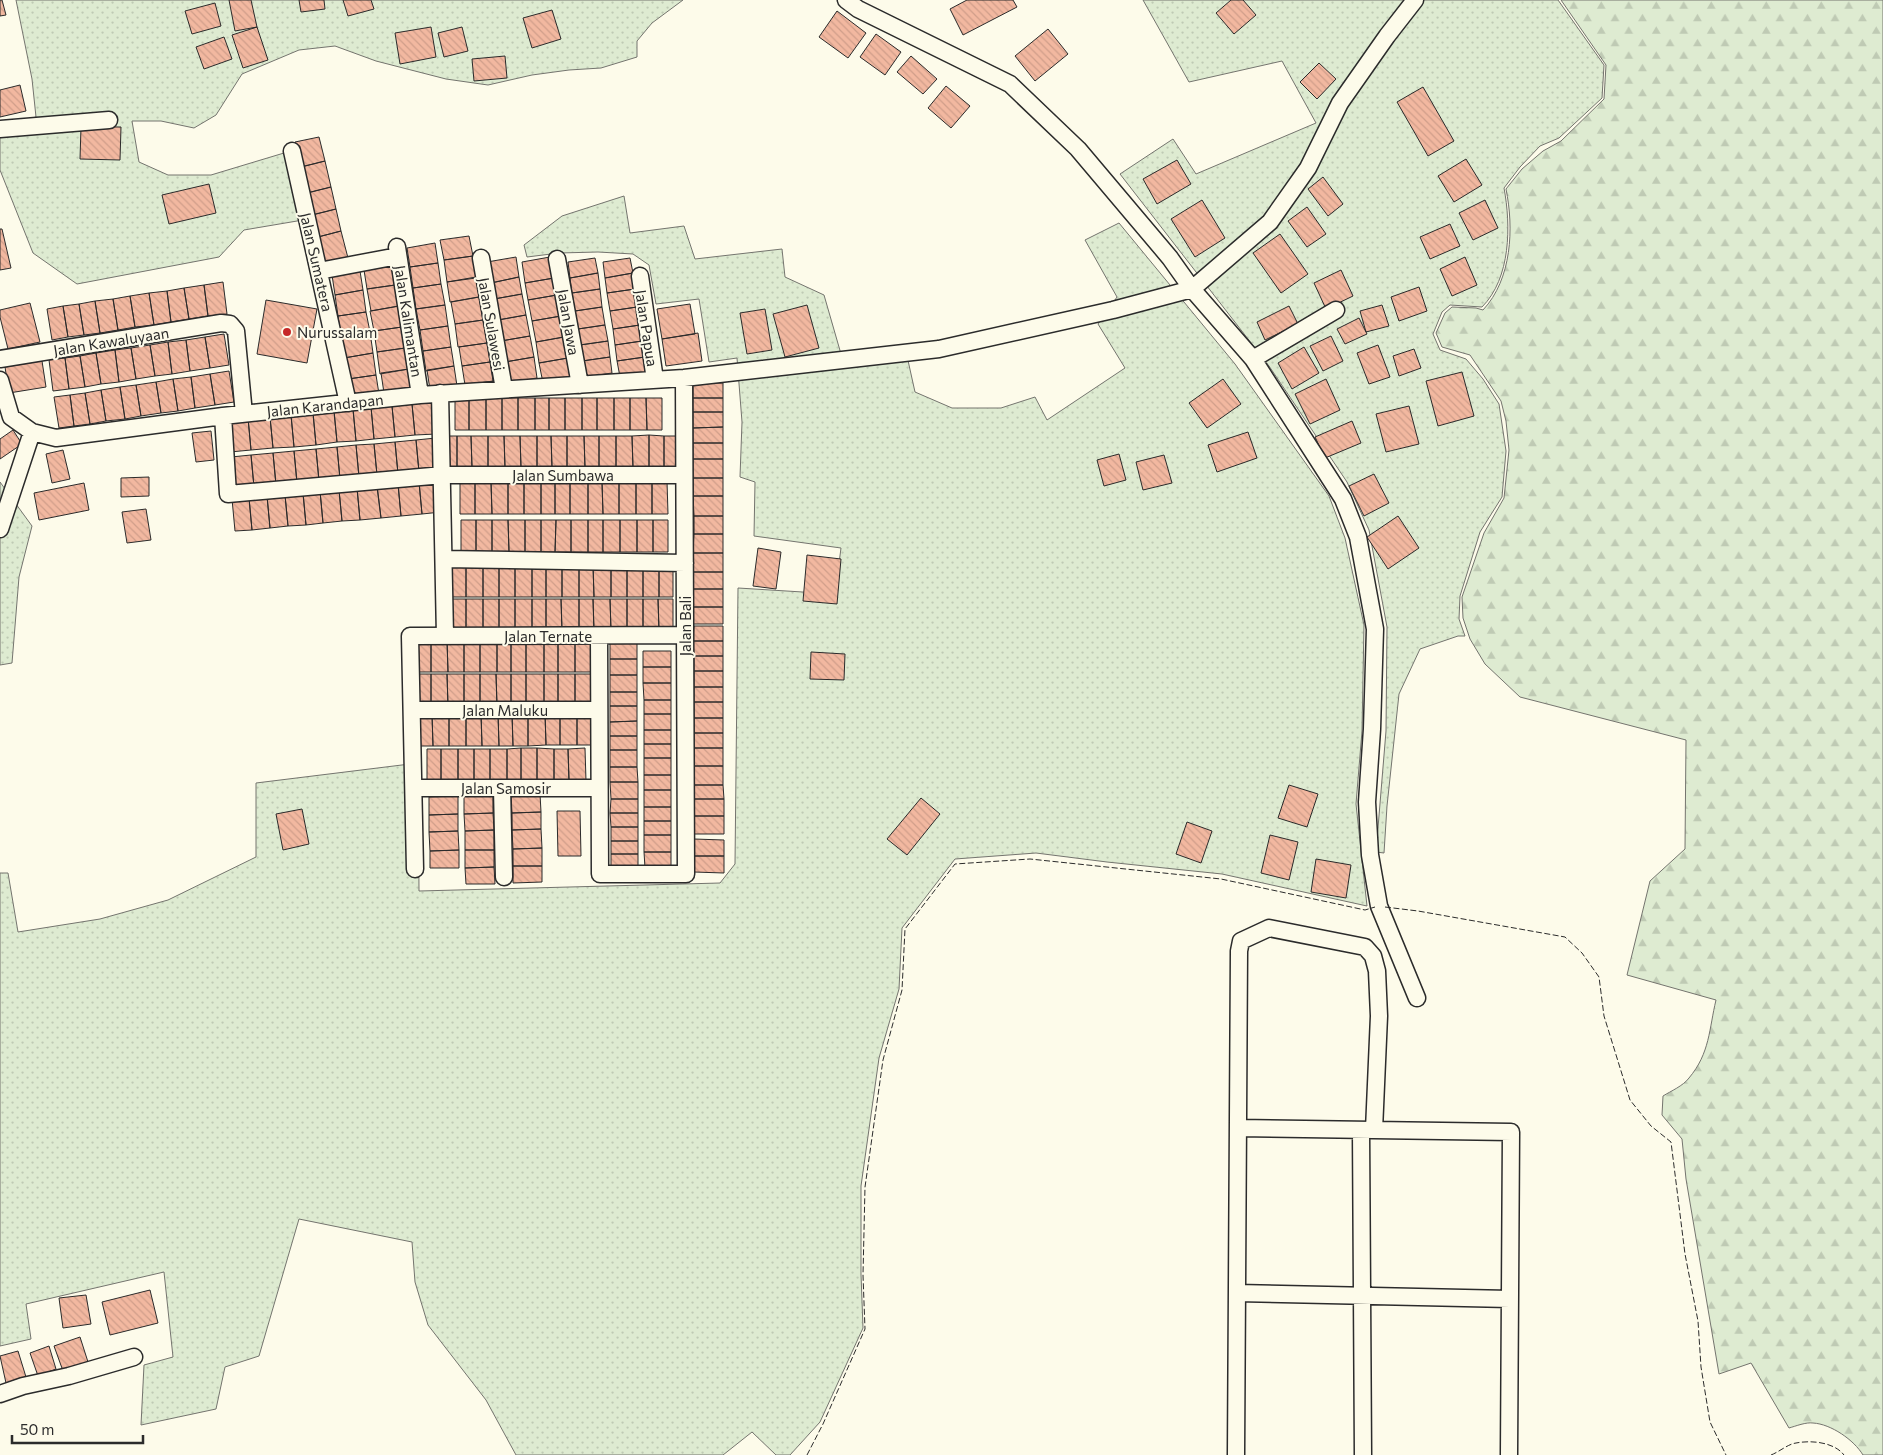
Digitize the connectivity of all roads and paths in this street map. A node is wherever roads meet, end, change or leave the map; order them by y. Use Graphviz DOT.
graph roads {
  1 [pos="846,0"];
  2 [pos="1415,0"];
  3 [pos="109,120"];
  4 [pos="0,129"];
  5 [pos="292,151"];
  6 [pos="481,258"];
  7 [pos="557,258"];
  8 [pos="319,271"];
  9 [pos="640,276"];
  10 [pos="1192,289"];
  11 [pos="1336,310"];
  12 [pos="0,359"];
  13 [pos="1253,359"];
  14 [pos="684,378"];
  15 [pos="0,380"];
  16 [pos="656,380"];
  17 [pos="580,385"];
  18 [pos="504,389"];
  19 [pos="440,393"];
  20 [pos="420,395"];
  21 [pos="348,403"];
  22 [pos="244,414"];
  23 [pos="223,416"];
  24 [pos="6,418"];
  25 [pos="32,432"];
  26 [pos="684,474"];
  27 [pos="443,475"];
  28 [pos="0,529"];
  29 [pos="444,558"];
  30 [pos="684,563"];
  31 [pos="445,636"];
  32 [pos="599,636"];
  33 [pos="685,636"];
  34 [pos="412,710"];
  35 [pos="599,710"];
  36 [pos="414,788"];
  37 [pos="502,788"];
  38 [pos="599,788"];
  39 [pos="416,869"];
  40 [pos="504,877"];
  41 [pos="1417,998"];
  42 [pos="1238,1128"];
  43 [pos="1368,1130"];
  44 [pos="1237,1293"];
  45 [pos="1362,1296"];
  46 [pos="1510,1299"];
  47 [pos="134,1357"];
  48 [pos="0,1394"];
  49 [pos="1236,1455"];
  50 [pos="1363,1455"];
  51 [pos="1509,1455"];
  1 -- 10 [label="street"];
  2 -- 10 [label="street"];
  3 -- 4 [label="street"];
  5 -- 8 [label="street, Jalan Sumatera"];
  6 -- 18 [label="street, Jalan Sulawesi"];
  7 -- 17 [label="street, Jalan Jawa"];
  8 -- 20 [label="street, Jalan Kalimantan"];
  8 -- 21 [label="street, Jalan Sumatera"];
  9 -- 16 [label="street, Jalan Papua"];
  10 -- 13 [label="street"];
  10 -- 14 [label="street, Jalan Karandapan"];
  11 -- 13 [label="street"];
  12 -- 22 [label="street, Jalan Kawaluyaan"];
  13 -- 41 [label="street"];
  14 -- 16 [label="street, Jalan Karandapan"];
  14 -- 26 [label="street, Jalan Bali"];
  15 -- 24 [label="street, Jalan Karandapan"];
  16 -- 17 [label="street, Jalan Karandapan"];
  17 -- 18 [label="street, Jalan Karandapan"];
  18 -- 19 [label="street, Jalan Karandapan"];
  19 -- 20 [label="street, Jalan Karandapan"];
  19 -- 27 [label="street"];
  20 -- 21 [label="street, Jalan Karandapan"];
  21 -- 22 [label="street, Jalan Karandapan"];
  22 -- 23 [label="street, Jalan Karandapan"];
  23 -- 25 [label="street, Jalan Karandapan"];
  23 -- 27 [label="street, Jalan Sumbawa"];
  24 -- 25 [label="street, Jalan Karandapan"];
  25 -- 28 [label="street"];
  26 -- 27 [label="street, Jalan Sumbawa"];
  26 -- 30 [label="street, Jalan Bali"];
  27 -- 29 [label="street"];
  29 -- 30 [label="street"];
  29 -- 31 [label="street"];
  30 -- 33 [label="street, Jalan Bali"];
  31 -- 32 [label="street, Jalan Ternate"];
  31 -- 34 [label="street, Jalan Ternate"];
  32 -- 33 [label="street, Jalan Ternate"];
  32 -- 35 [label="street"];
  33 -- 38 [label="street, Jalan Bali"];
  34 -- 35 [label="street, Jalan Maluku"];
  34 -- 36 [label="street"];
  35 -- 38 [label="street"];
  36 -- 37 [label="street, Jalan Samosir"];
  36 -- 39 [label="street"];
  37 -- 38 [label="street, Jalan Samosir"];
  37 -- 40 [label="street"];
  42 -- 43 [label="street"];
  42 -- 43 [label="street"];
  42 -- 44 [label="street"];
  43 -- 45 [label="street"];
  43 -- 46 [label="street"];
  44 -- 45 [label="street"];
  44 -- 49 [label="street"];
  45 -- 46 [label="street"];
  45 -- 50 [label="street"];
  46 -- 51 [label="street"];
  47 -- 48 [label="street"];
}
